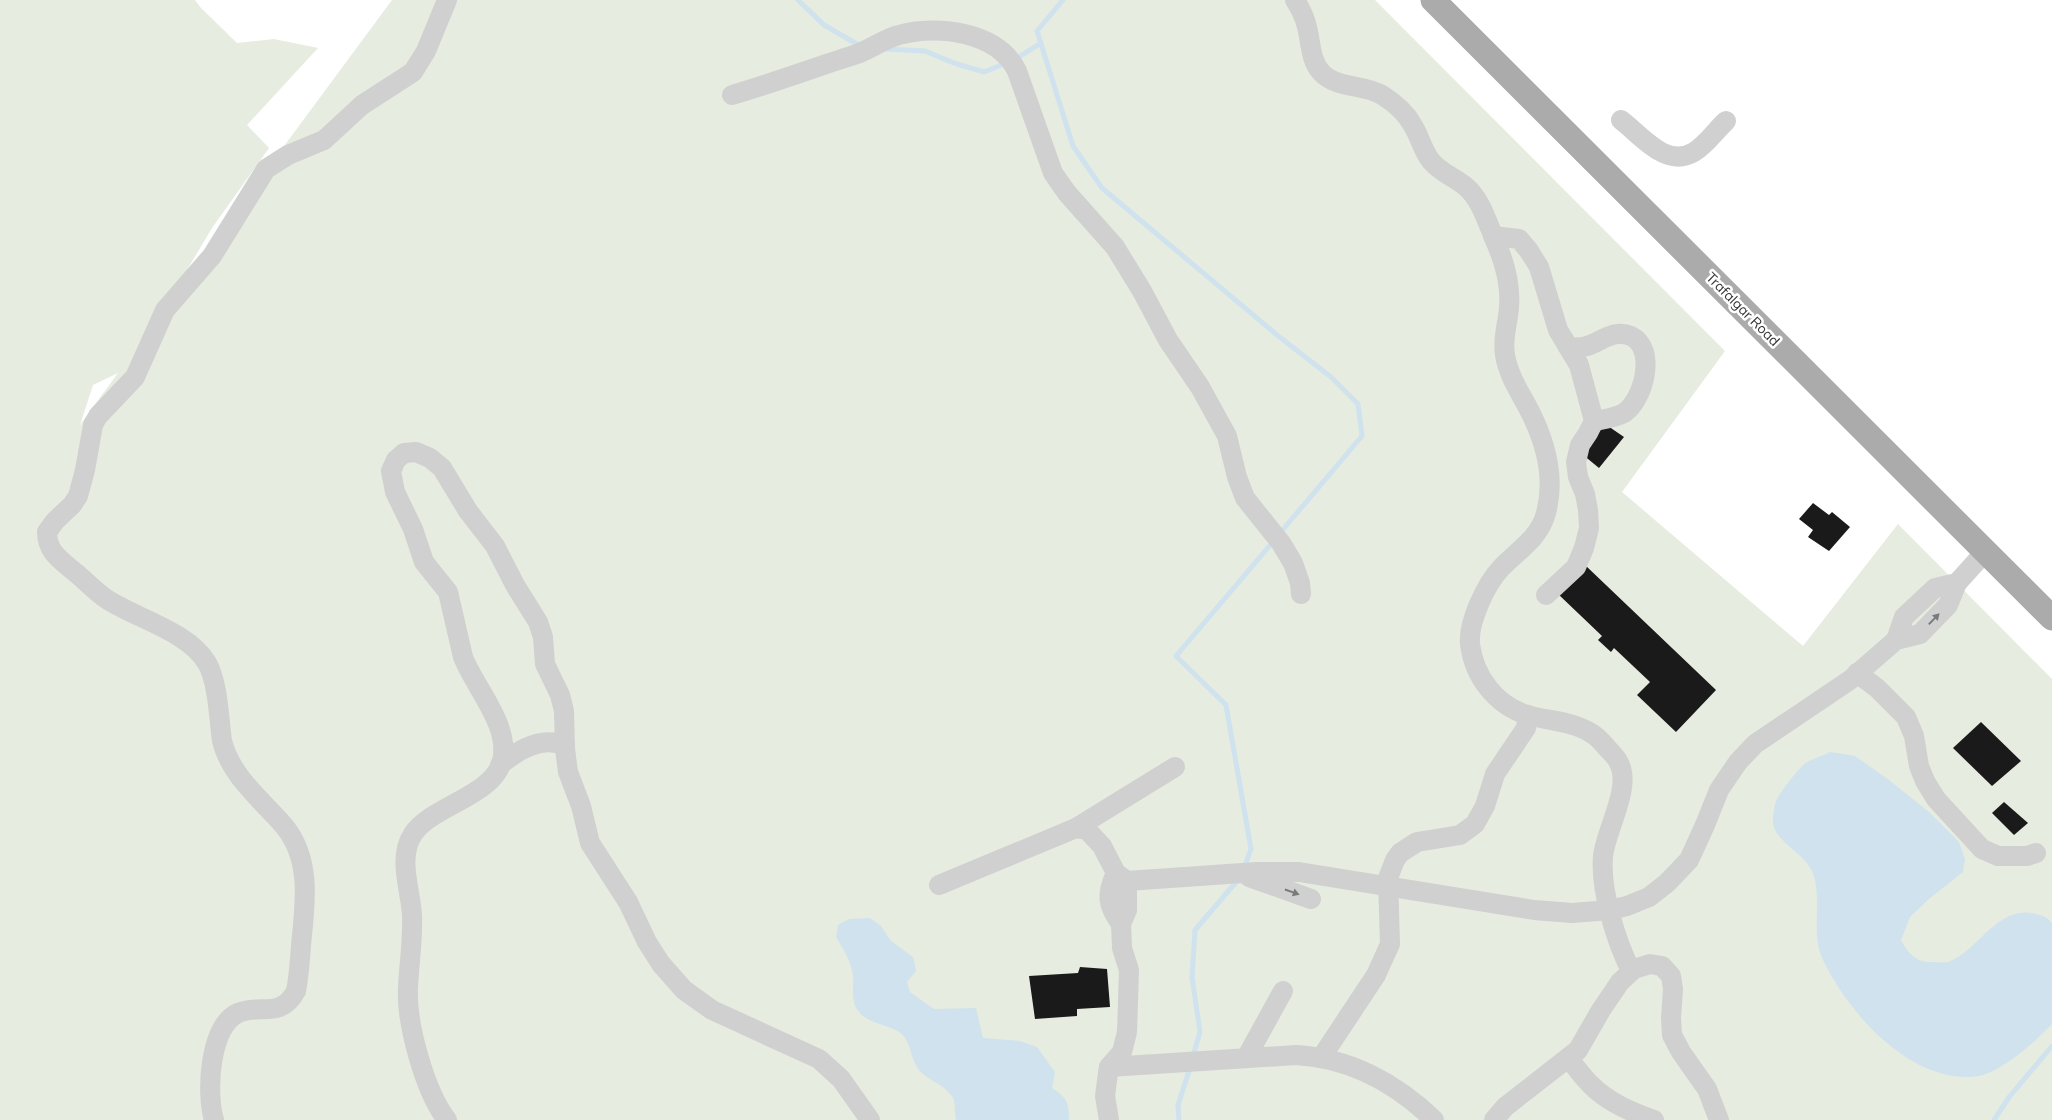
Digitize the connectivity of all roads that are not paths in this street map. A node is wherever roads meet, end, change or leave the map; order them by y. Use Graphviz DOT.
graph roads {
  1 [pos="447,0"];
  2 [pos="1294,0"];
  3 [pos="1433,0"];
  4 [pos="732,95"];
  5 [pos="1621,120"];
  6 [pos="1726,121"];
  7 [pos="1493,236"];
  8 [pos="1568,347"];
  9 [pos="1594,421"];
  10 [pos="1985,552"];
  11 [pos="1301,594"];
  12 [pos="1546,595"];
  13 [pos="2052,618"];
  14 [pos="1857,673"];
  15 [pos="1528,715"];
  16 [pos="565,746"];
  17 [pos="500,765"];
  18 [pos="1174,767"];
  19 [pos="1076,828"];
  20 [pos="2036,854"];
  21 [pos="1240,874"];
  22 [pos="1122,877"];
  23 [pos="939,885"];
  24 [pos="1388,886"];
  25 [pos="1311,899"];
  26 [pos="1610,910"];
  27 [pos="1631,972"];
  28 [pos="1283,991"];
  29 [pos="1246,1058"];
  30 [pos="1321,1058"];
  31 [pos="1569,1058"];
  32 [pos="1109,1067"];
  33 [pos="214,1120"];
  34 [pos="447,1120"];
  35 [pos="870,1120"];
  36 [pos="1108,1120"];
  37 [pos="1434,1120"];
  38 [pos="1494,1120"];
  39 [pos="1654,1120"];
  40 [pos="1720,1120"];
  1 -- 33 [label="lane"];
  2 -- 7 [label="lane"];
  3 -- 10 [label="main road, Trafalgar Road"];
  4 -- 11 [label="lane"];
  5 -- 6 [label="lane"];
  7 -- 8 [label="lane"];
  7 -- 15 [label="lane"];
  8 -- 9 [label="lane"];
  8 -- 9 [label="lane"];
  9 -- 12 [label="lane"];
  10 -- 13 [label="main road, Trafalgar Road"];
  10 -- 14 [label="lane"];
  14 -- 20 [label="lane"];
  14 -- 26 [label="lane"];
  15 -- 24 [label="lane"];
  15 -- 26 [label="lane"];
  16 -- 17 [label="lane"];
  16 -- 17 [label="lane"];
  16 -- 35 [label="lane"];
  17 -- 34 [label="lane"];
  18 -- 19 [label="lane"];
  19 -- 22 [label="lane"];
  19 -- 23 [label="lane"];
  21 -- 22 [label="lane"];
  21 -- 24 [label="lane"];
  21 -- 25 [label="lane, one-way"];
  22 -- 32 [label="lane"];
  24 -- 26 [label="lane"];
  24 -- 30 [label="lane"];
  26 -- 27 [label="lane"];
  27 -- 31 [label="lane"];
  27 -- 40 [label="lane"];
  28 -- 29 [label="lane"];
  29 -- 30 [label="lane"];
  29 -- 32 [label="lane"];
  30 -- 37 [label="lane"];
  31 -- 38 [label="lane"];
  31 -- 39 [label="lane"];
  32 -- 36 [label="lane"];
}
